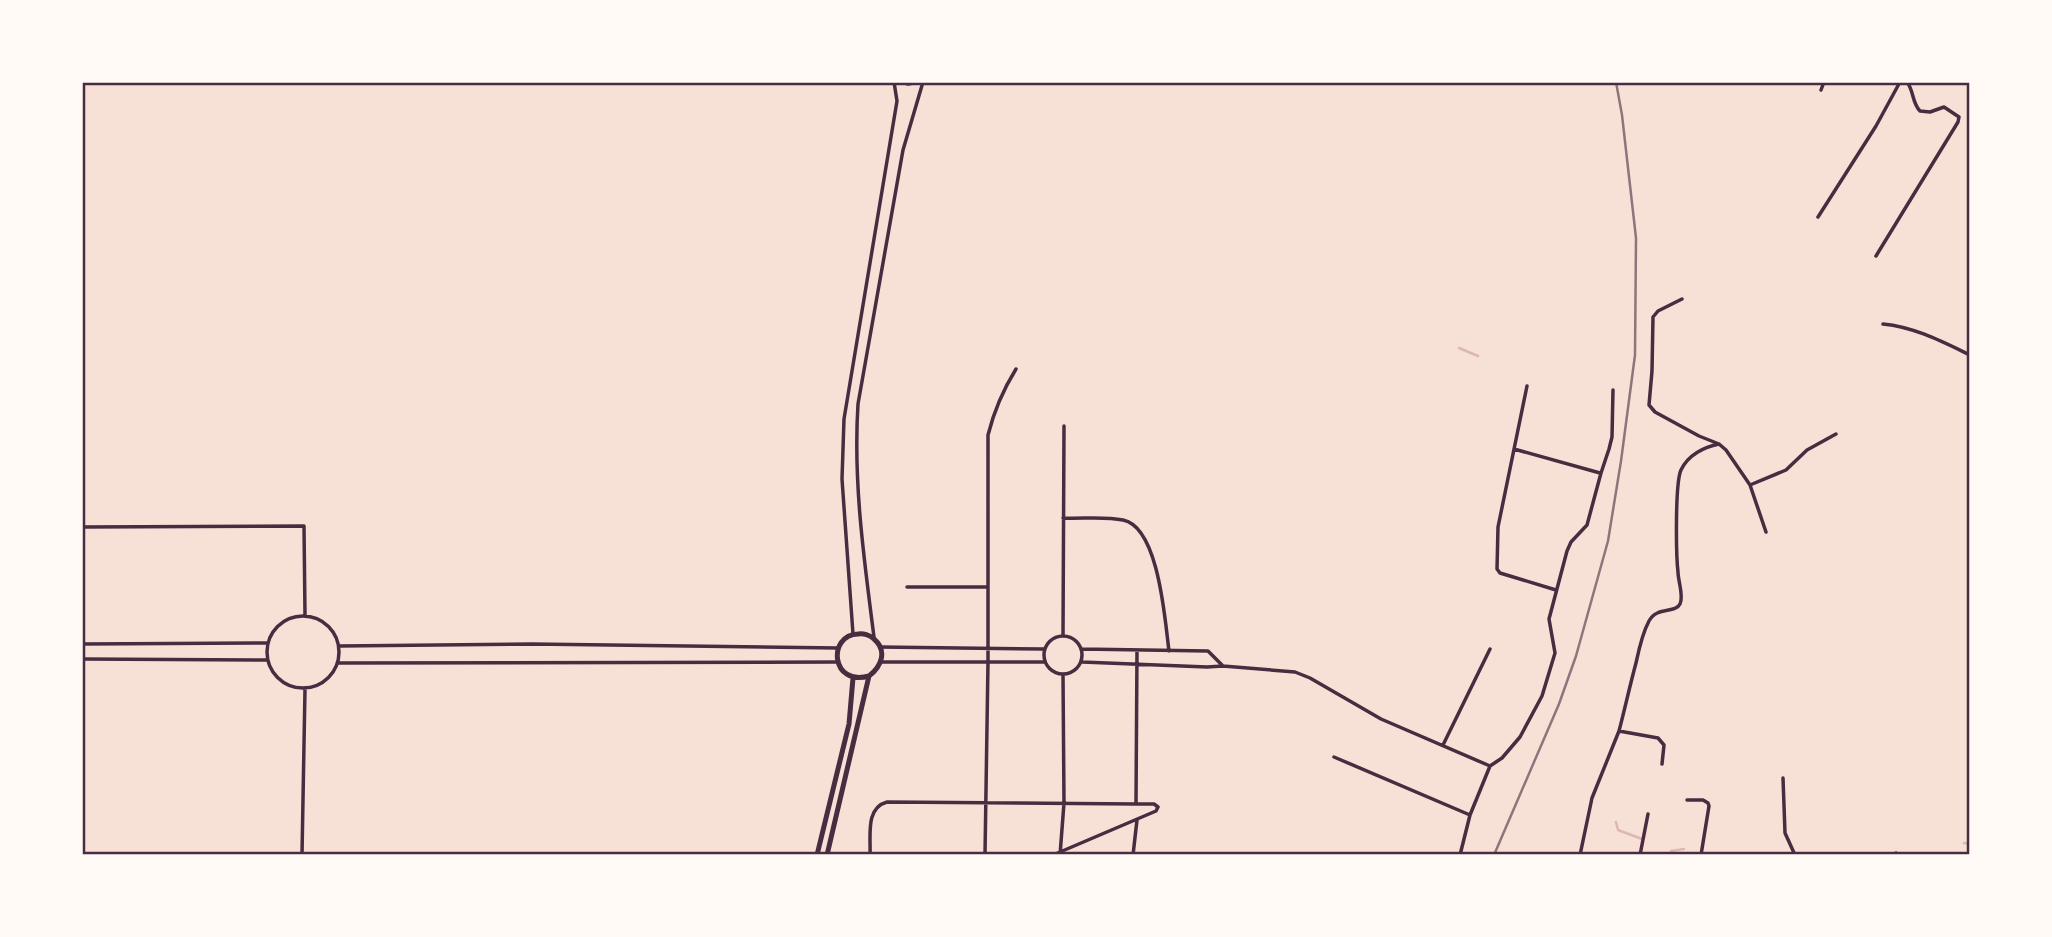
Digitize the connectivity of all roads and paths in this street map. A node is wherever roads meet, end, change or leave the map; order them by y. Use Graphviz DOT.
graph roads {
  1 [pos="894,82"];
  2 [pos="902,82"];
  3 [pos="921,82"];
  4 [pos="1824,82"];
  5 [pos="1900,82"];
  6 [pos="1908,82"];
  7 [pos="1821,90"];
  8 [pos="1818,217"];
  9 [pos="1876,256"];
  10 [pos="1682,299"];
  11 [pos="1883,324"];
  12 [pos="1970,355"];
  13 [pos="1016,369"];
  14 [pos="1527,386"];
  15 [pos="1613,390"];
  16 [pos="1063,426"];
  17 [pos="1836,434"];
  18 [pos="1719,444"];
  19 [pos="1514,449"];
  20 [pos="1601,473"];
  21 [pos="1750,485"];
  22 [pos="1063,518"];
  23 [pos="82,527"];
  24 [pos="1766,532"];
  25 [pos="908,587"];
  26 [pos="987,587"];
  27 [pos="1557,590"];
  28 [pos="305,615"];
  29 [pos="853,634"];
  30 [pos="1063,636"];
  31 [pos="874,639"];
  32 [pos="267,643"];
  33 [pos="82,644"];
  34 [pos="339,646"];
  35 [pos="880,647"];
  36 [pos="838,648"];
  37 [pos="988,648"];
  38 [pos="1045,649"];
  39 [pos="1082,649"];
  40 [pos="1490,649"];
  41 [pos="1137,650"];
  42 [pos="1169,651"];
  43 [pos="82,659"];
  44 [pos="267,660"];
  45 [pos="837,662"];
  46 [pos="881,662"];
  47 [pos="988,662"];
  48 [pos="1044,662"];
  49 [pos="1082,662"];
  50 [pos="338,663"];
  51 [pos="1138,663"];
  52 [pos="1223,666"];
  53 [pos="1063,674"];
  54 [pos="869,676"];
  55 [pos="853,678"];
  56 [pos="305,688"];
  57 [pos="1619,731"];
  58 [pos="1443,745"];
  59 [pos="1334,757"];
  60 [pos="1662,764"];
  61 [pos="1490,766"];
  62 [pos="1783,778"];
  63 [pos="1687,800"];
  64 [pos="986,803"];
  65 [pos="1064,803"];
  66 [pos="1136,804"];
  67 [pos="1648,814"];
  68 [pos="1470,815"];
  69 [pos="1137,820"];
  70 [pos="1061,853"];
  71 [pos="302,855"];
  72 [pos="817,855"];
  73 [pos="827,855"];
  74 [pos="870,855"];
  75 [pos="985,855"];
  76 [pos="1054,855"];
  77 [pos="1133,855"];
  78 [pos="1460,855"];
  79 [pos="1580,855"];
  80 [pos="1640,855"];
  81 [pos="1700,855"];
  82 [pos="1795,855"];
  1 -- 29 [label="street"];
  2 -- 3 [label="street"];
  3 -- 31 [label="street"];
  4 -- 7 [label="street"];
  5 -- 8 [label="street"];
  6 -- 9 [label="street"];
  10 -- 18 [label="street"];
  11 -- 12 [label="street"];
  13 -- 26 [label="street"];
  14 -- 19 [label="street"];
  15 -- 20 [label="street"];
  16 -- 22 [label="street"];
  17 -- 21 [label="street"];
  18 -- 21 [label="street"];
  18 -- 57 [label="street"];
  19 -- 20 [label="street"];
  19 -- 27 [label="street"];
  20 -- 27 [label="street"];
  21 -- 24 [label="street"];
  22 -- 30 [label="street"];
  22 -- 42 [label="street"];
  23 -- 28 [label="street"];
  25 -- 26 [label="street"];
  26 -- 37 [label="street"];
  27 -- 61 [label="street"];
  28 -- 32 [label="street"];
  28 -- 34 [label="street"];
  29 -- 31 [label="highway"];
  29 -- 36 [label="highway"];
  30 -- 38 [label="street"];
  30 -- 39 [label="street"];
  31 -- 35 [label="highway"];
  32 -- 33 [label="street"];
  32 -- 44 [label="street"];
  34 -- 36 [label="street"];
  34 -- 50 [label="street"];
  35 -- 37 [label="street"];
  35 -- 46 [label="highway"];
  36 -- 45 [label="highway"];
  37 -- 38 [label="street"];
  37 -- 47 [label="street"];
  38 -- 48 [label="street"];
  39 -- 41 [label="street"];
  39 -- 49 [label="street"];
  40 -- 58 [label="street"];
  41 -- 42 [label="street"];
  41 -- 51 [label="street"];
  42 -- 52 [label="street"];
  43 -- 44 [label="street"];
  44 -- 56 [label="street"];
  45 -- 50 [label="street"];
  45 -- 55 [label="highway"];
  46 -- 47 [label="street"];
  46 -- 54 [label="highway"];
  47 -- 48 [label="street"];
  47 -- 64 [label="street"];
  48 -- 53 [label="street"];
  49 -- 51 [label="street"];
  49 -- 53 [label="street"];
  50 -- 56 [label="street"];
  51 -- 52 [label="street"];
  51 -- 66 [label="street"];
  52 -- 58 [label="street"];
  53 -- 65 [label="street"];
  54 -- 55 [label="highway"];
  54 -- 73 [label="highway"];
  55 -- 72 [label="highway"];
  56 -- 71 [label="street"];
  57 -- 60 [label="street"];
  57 -- 79 [label="street"];
  58 -- 61 [label="street"];
  59 -- 68 [label="street"];
  61 -- 68 [label="street"];
  62 -- 82 [label="street"];
  63 -- 81 [label="street"];
  64 -- 65 [label="street"];
  64 -- 74 [label="street"];
  64 -- 75 [label="street"];
  65 -- 66 [label="street"];
  65 -- 70 [label="street"];
  66 -- 69 [label="street"];
  67 -- 80 [label="street"];
  68 -- 78 [label="street"];
  69 -- 70 [label="street"];
  69 -- 77 [label="street"];
  70 -- 76 [label="street"];
}
